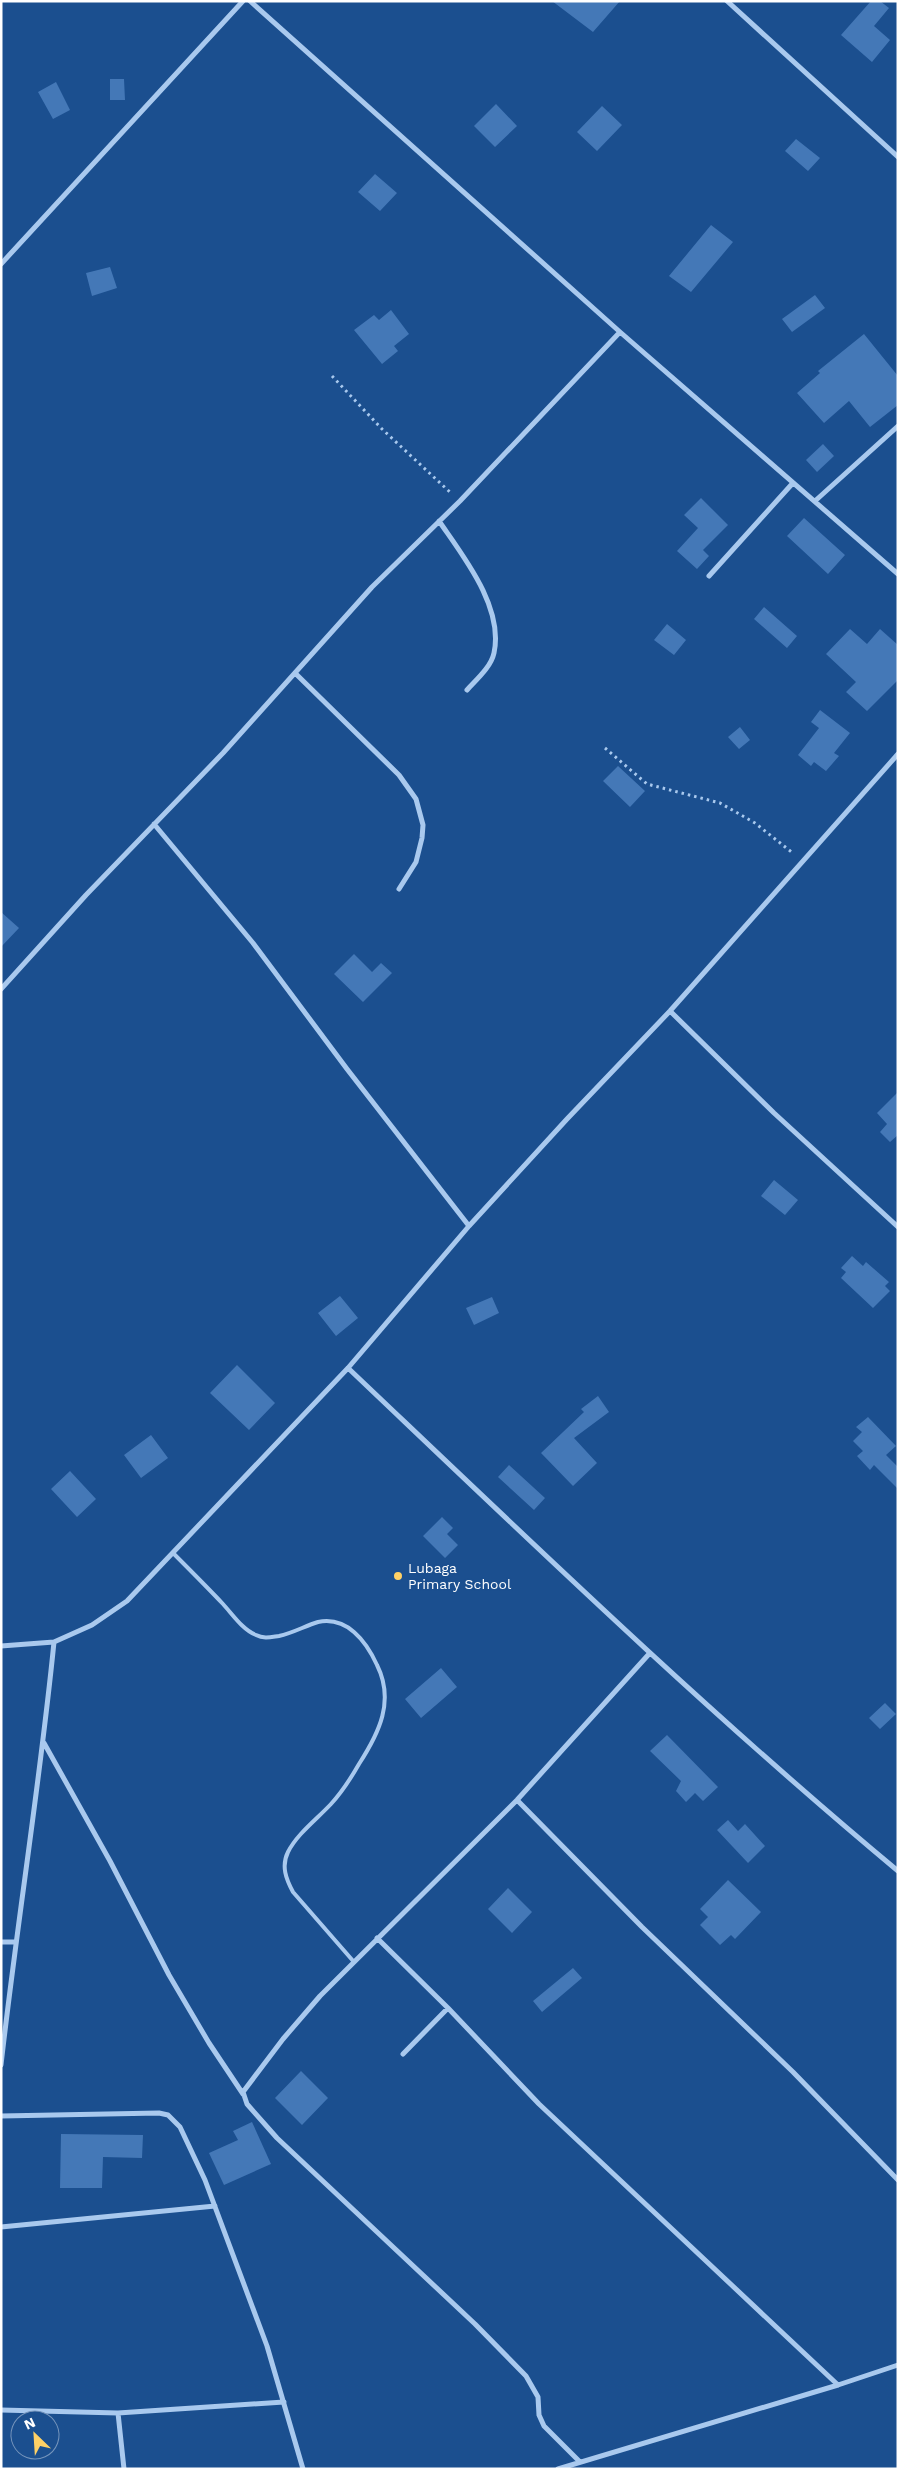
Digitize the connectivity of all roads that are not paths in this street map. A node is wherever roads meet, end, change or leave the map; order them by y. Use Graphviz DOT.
graph roads {
  1 [pos="243,1"];
  2 [pos="250,1"];
  3 [pos="727,1"];
  4 [pos="898,156"];
  5 [pos="1,264"];
  6 [pos="620,332"];
  7 [pos="898,426"];
  8 [pos="792,484"];
  9 [pos="815,502"];
  10 [pos="439,521"];
  11 [pos="898,574"];
  12 [pos="709,576"];
  13 [pos="295,673"];
  14 [pos="467,690"];
  15 [pos="898,754"];
  16 [pos="154,824"];
  17 [pos="399,889"];
  18 [pos="1,989"];
  19 [pos="670,1011"];
  20 [pos="469,1226"];
  21 [pos="898,1227"];
  22 [pos="348,1368"];
  23 [pos="173,1553"];
  24 [pos="54,1642"];
  25 [pos="1,1646"];
  26 [pos="649,1654"];
  27 [pos="44,1743"];
  28 [pos="518,1800"];
  29 [pos="898,1871"];
  30 [pos="377,1938"];
  31 [pos="1,1942"];
  32 [pos="16,1942"];
  33 [pos="354,1962"];
  34 [pos="448,2008"];
  35 [pos="403,2054"];
  36 [pos="1,2064"];
  37 [pos="243,2094"];
  38 [pos="1,2116"];
  39 [pos="898,2180"];
  40 [pos="215,2206"];
  41 [pos="1,2227"];
  42 [pos="898,2365"];
  43 [pos="838,2385"];
  44 [pos="284,2402"];
  45 [pos="1,2410"];
  46 [pos="118,2413"];
  47 [pos="580,2462"];
  48 [pos="124,2469"];
  49 [pos="304,2469"];
  50 [pos="558,2469"];
  1 -- 5 [label="street"];
  2 -- 6 [label="street"];
  3 -- 4 [label="street"];
  6 -- 8 [label="street"];
  6 -- 10 [label="street"];
  7 -- 9 [label="street"];
  8 -- 9 [label="street"];
  8 -- 12 [label="street"];
  9 -- 11 [label="street"];
  10 -- 13 [label="street"];
  10 -- 14 [label="street"];
  13 -- 16 [label="street"];
  13 -- 17 [label="street"];
  15 -- 19 [label="street"];
  16 -- 18 [label="street"];
  16 -- 20 [label="street"];
  19 -- 20 [label="street"];
  19 -- 21 [label="street"];
  20 -- 22 [label="street"];
  22 -- 23 [label="street"];
  22 -- 26 [label="street"];
  23 -- 24 [label="street"];
  23 -- 33 [label="lane"];
  24 -- 25 [label="street"];
  24 -- 27 [label="street"];
  26 -- 28 [label="street"];
  26 -- 29 [label="street"];
  27 -- 32 [label="street"];
  27 -- 37 [label="street"];
  28 -- 30 [label="street"];
  28 -- 39 [label="street"];
  30 -- 33 [label="street"];
  30 -- 34 [label="street"];
  31 -- 32 [label="street"];
  32 -- 36 [label="street"];
  33 -- 37 [label="street"];
  34 -- 35 [label="street"];
  34 -- 43 [label="street"];
  37 -- 47 [label="street"];
  38 -- 40 [label="street"];
  40 -- 41 [label="street"];
  40 -- 44 [label="street"];
  42 -- 43 [label="street"];
  43 -- 47 [label="street"];
  44 -- 46 [label="street"];
  44 -- 49 [label="street"];
  45 -- 46 [label="street"];
  46 -- 48 [label="street"];
  47 -- 50 [label="street"];
}
